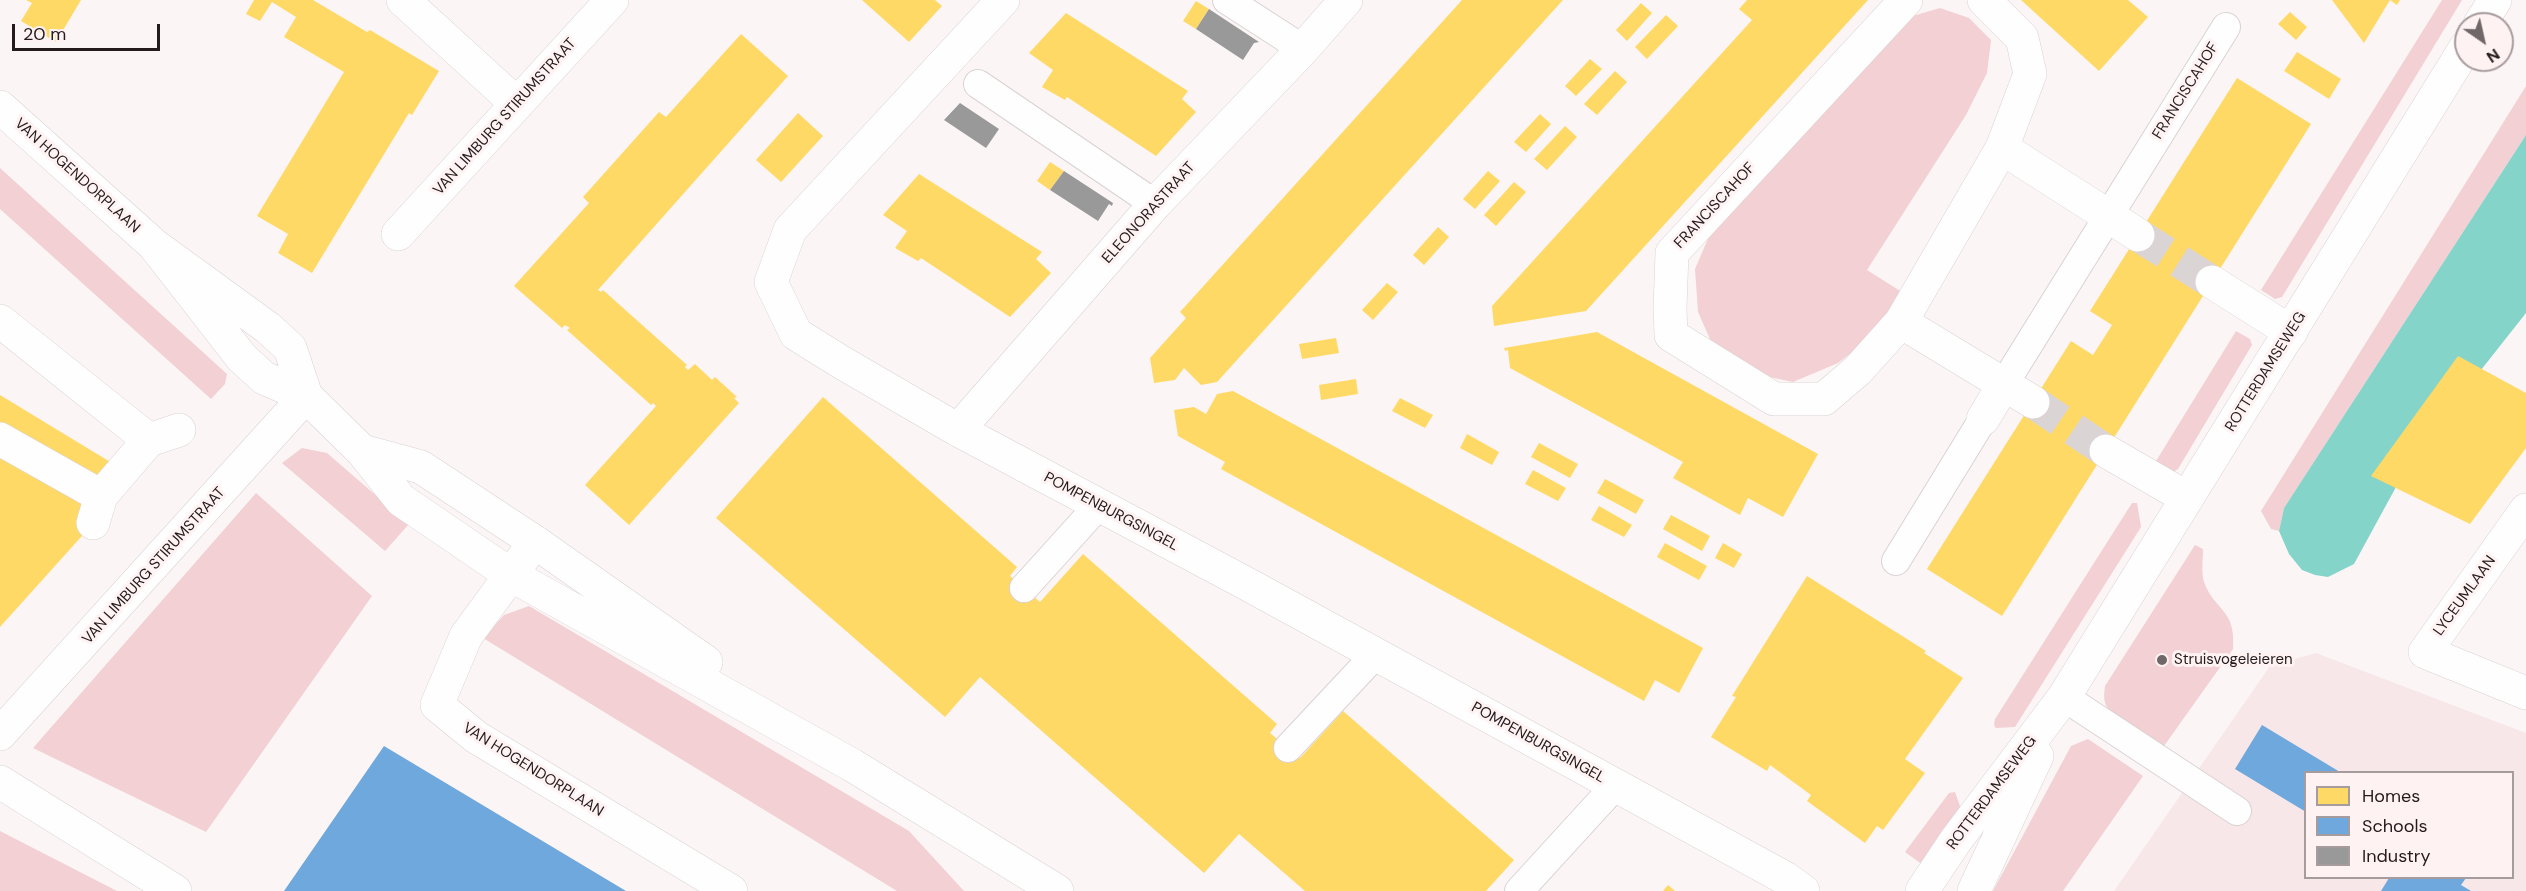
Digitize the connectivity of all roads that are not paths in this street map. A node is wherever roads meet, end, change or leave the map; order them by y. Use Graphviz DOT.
graph roads {
  1 [pos="404,0"];
  2 [pos="612,0"];
  3 [pos="1004,0"];
  4 [pos="1227,0"];
  5 [pos="1346,0"];
  6 [pos="1906,0"];
  7 [pos="1983,0"];
  8 [pos="2226,27"];
  9 [pos="1303,49"];
  10 [pos="2454,67"];
  11 [pos="978,84"];
  12 [pos="517,104"];
  13 [pos="0,107"];
  14 [pos="2002,148"];
  15 [pos="1155,204"];
  16 [pos="2108,217"];
  17 [pos="398,234"];
  18 [pos="2138,235"];
  19 [pos="2212,282"];
  20 [pos="0,321"];
  21 [pos="1901,322"];
  22 [pos="2291,332"];
  23 [pos="2004,384"];
  24 [pos="306,396"];
  25 [pos="2033,402"];
  26 [pos="1983,419"];
  27 [pos="958,430"];
  28 [pos="0,439"];
  29 [pos="362,451"];
  30 [pos="2106,451"];
  31 [pos="2187,498"];
  32 [pos="1098,506"];
  33 [pos="2526,510"];
  34 [pos="535,542"];
  35 [pos="1896,561"];
  36 [pos="511,575"];
  37 [pos="1024,588"];
  38 [pos="1376,654"];
  39 [pos="2526,693"];
  40 [pos="2064,697"];
  41 [pos="0,734"];
  42 [pos="1288,748"];
  43 [pos="852,765"];
  44 [pos="0,782"];
  45 [pos="1615,786"];
  46 [pos="2237,811"];
  47 [pos="174,891"];
  48 [pos="731,891"];
  49 [pos="1057,891"];
  50 [pos="1520,891"];
  51 [pos="1803,891"];
  52 [pos="1922,891"];
  53 [pos="1974,891"];
  1 -- 12 [label="street"];
  2 -- 12 [label="street, VAN LIMBURG STIRUMSTRAAT"];
  3 -- 27 [label="street, POMPENBURGSINGEL"];
  4 -- 9 [label="lane"];
  5 -- 9 [label="street, ELEONORASTRAAT"];
  6 -- 21 [label="street, FRANCISCAHOF"];
  7 -- 14 [label="street, FRANCISCAHOF"];
  8 -- 16 [label="lane, FRANCISCAHOF"];
  9 -- 15 [label="street, ELEONORASTRAAT"];
  10 -- 22 [label="street, ROTTERDAMSEWEG"];
  11 -- 15 [label="lane"];
  12 -- 17 [label="street, VAN LIMBURG STIRUMSTRAAT"];
  13 -- 24 [label="street, VAN HOGENDORPLAAN"];
  14 -- 16 [label="street"];
  14 -- 21 [label="street, FRANCISCAHOF"];
  15 -- 27 [label="street, ELEONORASTRAAT"];
  16 -- 18 [label="street"];
  16 -- 23 [label="lane, FRANCISCAHOF"];
  19 -- 22 [label="street"];
  20 -- 28 [label="street"];
  21 -- 23 [label="street"];
  22 -- 31 [label="street, ROTTERDAMSEWEG"];
  23 -- 25 [label="street"];
  23 -- 26 [label="street, FRANCISCAHOF"];
  24 -- 29 [label="street, VAN HOGENDORPLAAN"];
  24 -- 41 [label="street, VAN LIMBURG STIRUMSTRAAT"];
  26 -- 35 [label="lane, FRANCISCAHOF"];
  27 -- 32 [label="street, POMPENBURGSINGEL"];
  29 -- 34 [label="street, VAN HOGENDORPLAAN"];
  29 -- 36 [label="street, VAN HOGENDORPLAAN"];
  30 -- 31 [label="street"];
  31 -- 40 [label="street, ROTTERDAMSEWEG"];
  32 -- 37 [label="lane"];
  32 -- 38 [label="street, POMPENBURGSINGEL"];
  33 -- 39 [label="street, LYCEUMLAAN"];
  34 -- 36 [label="street, VAN HOGENDORPLAAN"];
  34 -- 43 [label="street, VAN HOGENDORPLAAN"];
  36 -- 43 [label="street, VAN HOGENDORPLAAN"];
  36 -- 48 [label="street, VAN HOGENDORPLAAN"];
  38 -- 42 [label="lane"];
  38 -- 45 [label="street, POMPENBURGSINGEL"];
  40 -- 46 [label="lane"];
  40 -- 52 [label="street, ROTTERDAMSEWEG"];
  40 -- 53 [label="street, ROTTERDAMSEWEG"];
  43 -- 49 [label="street, VAN HOGENDORPLAAN"];
  44 -- 47 [label="street"];
  45 -- 50 [label="lane"];
  45 -- 51 [label="street, POMPENBURGSINGEL"];
}
